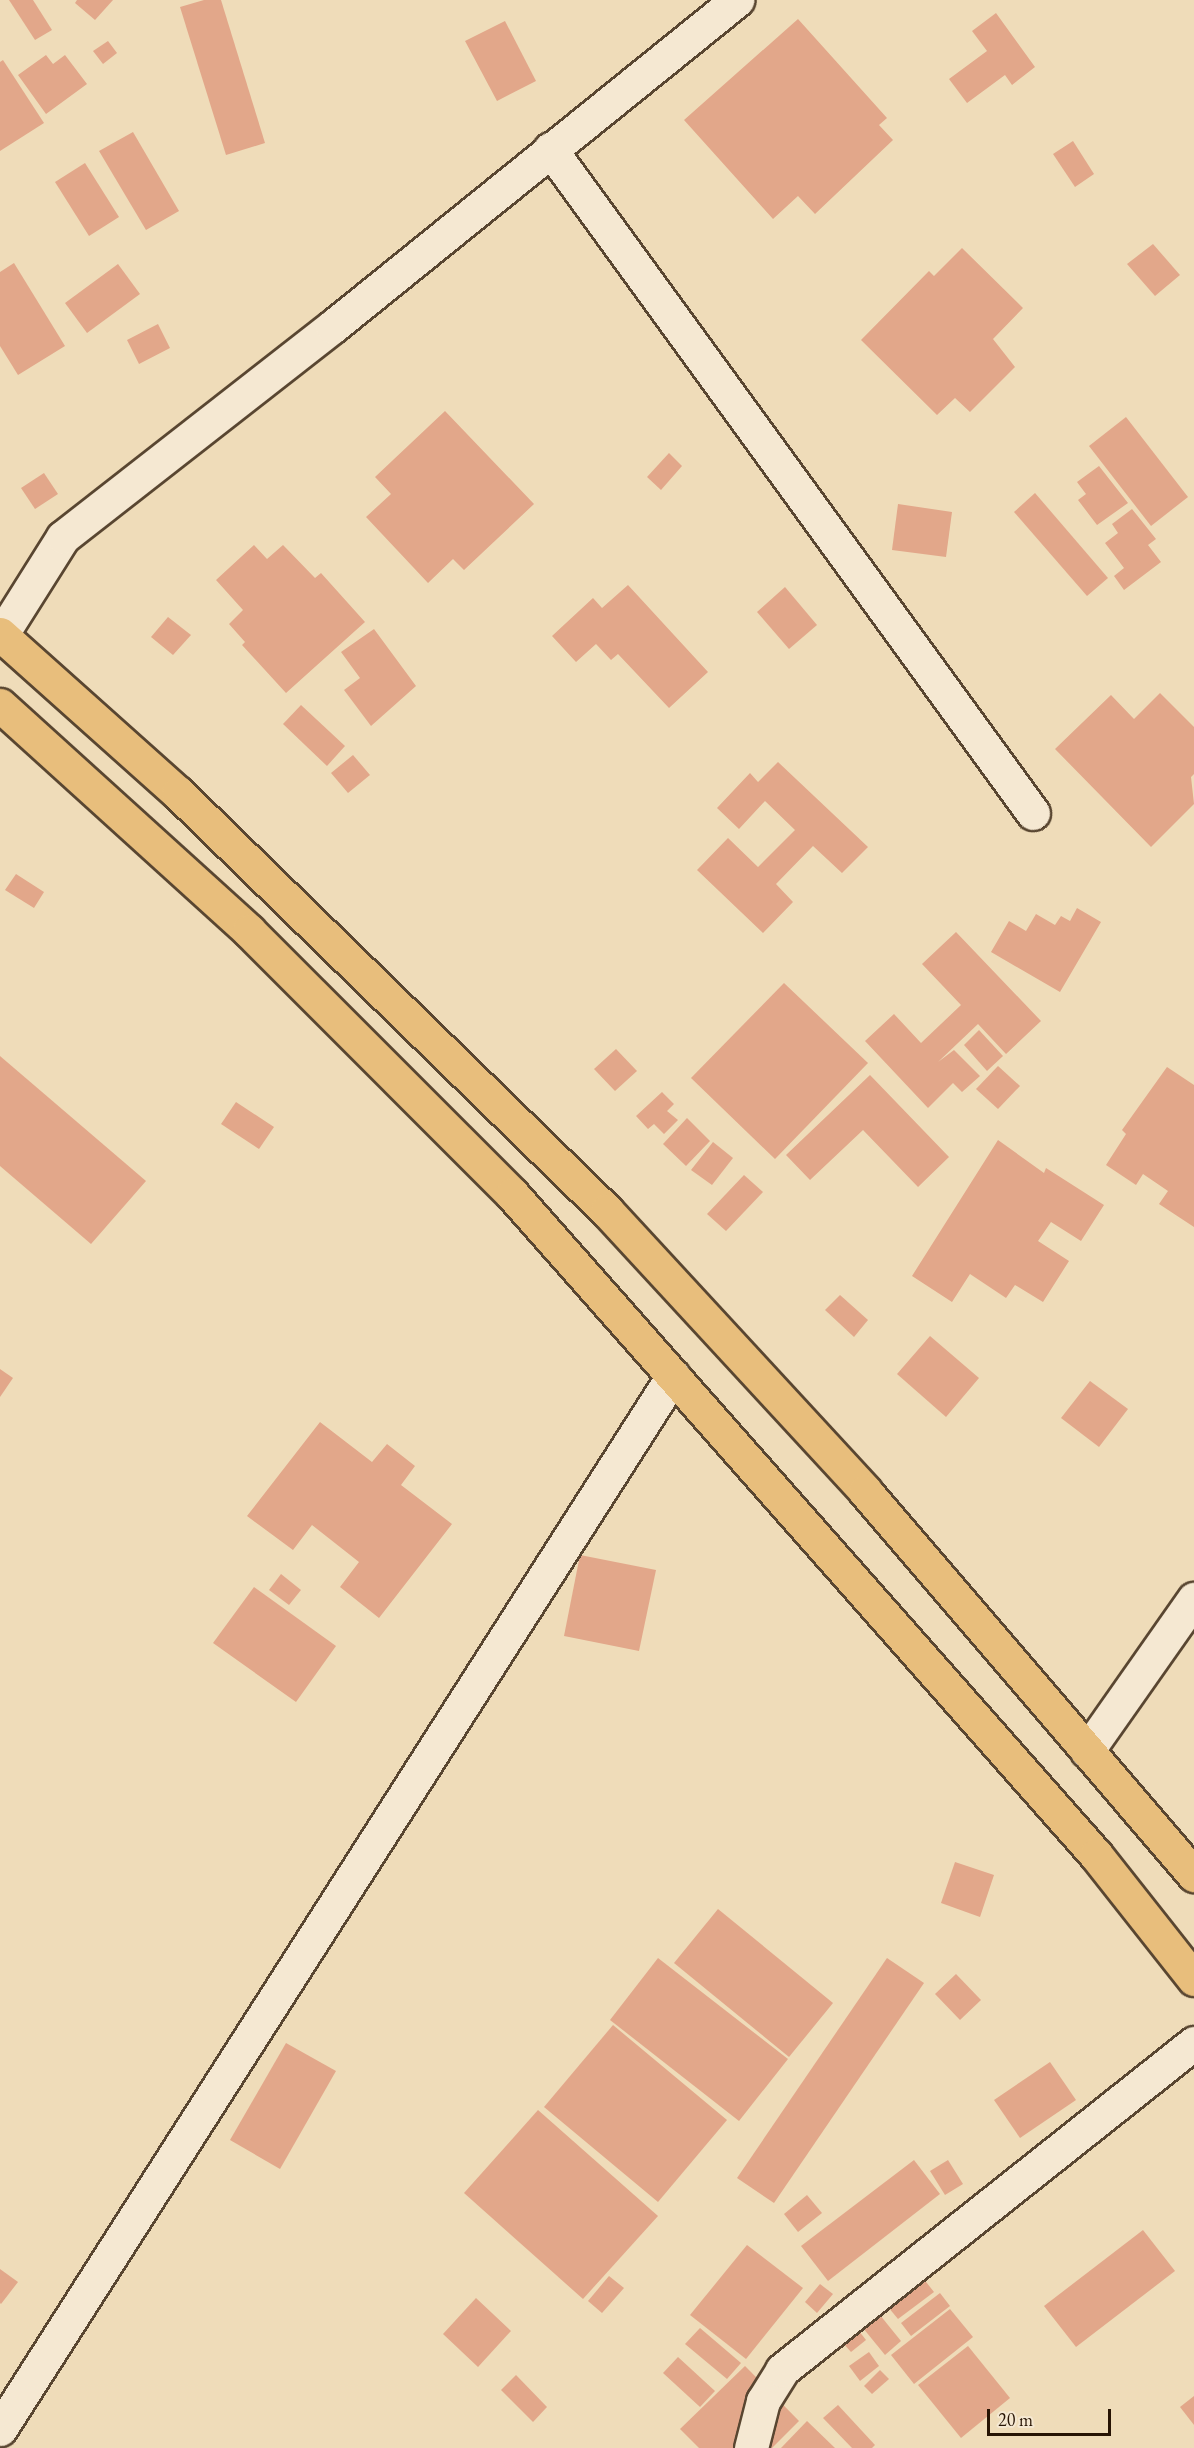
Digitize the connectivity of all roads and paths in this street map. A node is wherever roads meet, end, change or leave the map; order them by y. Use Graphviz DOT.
graph roads {
  1 [pos="737,0"];
  2 [pos="550,148"];
  3 [pos="0,635"];
  4 [pos="0,705"];
  5 [pos="1033,813"];
  6 [pos="673,1376"];
  7 [pos="1194,1599"];
  8 [pos="1087,1751"];
  9 [pos="1194,1875"];
  10 [pos="1194,1979"];
  11 [pos="1194,2043"];
  12 [pos="1,2425"];
  13 [pos="751,2448"];
  1 -- 2 [label="street"];
  2 -- 3 [label="street"];
  2 -- 5 [label="street"];
  3 -- 8 [label="main road"];
  4 -- 6 [label="main road"];
  6 -- 10 [label="main road"];
  6 -- 12 [label="street"];
  7 -- 8 [label="street"];
  8 -- 9 [label="main road"];
  11 -- 13 [label="street"];
}
